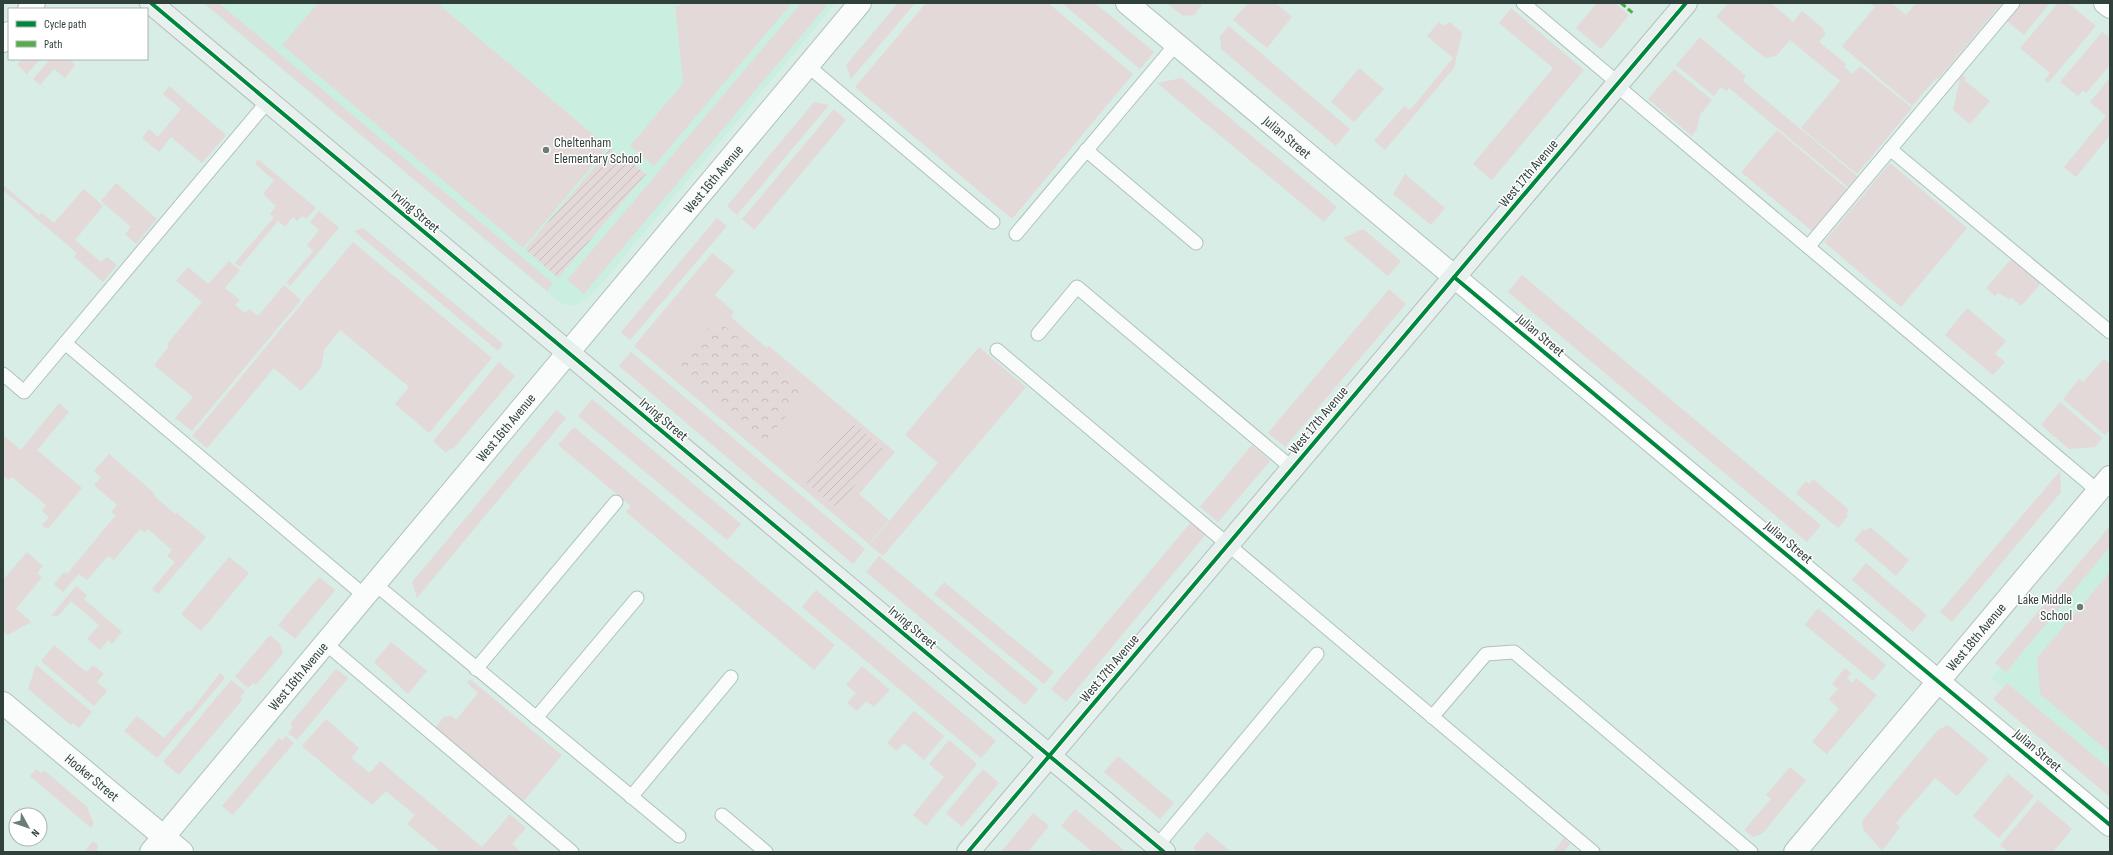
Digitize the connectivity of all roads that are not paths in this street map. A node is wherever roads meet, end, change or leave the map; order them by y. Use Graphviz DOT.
graph roads {
  1 [pos="151,3"];
  2 [pos="860,3"];
  3 [pos="1127,3"];
  4 [pos="1523,3"];
  5 [pos="1686,3"];
  6 [pos="2013,3"];
  7 [pos="2105,3"];
  8 [pos="2110,7"];
  9 [pos="1176,44"];
  10 [pos="808,66"];
  11 [pos="1617,84"];
  12 [pos="268,101"];
  13 [pos="1890,149"];
  14 [pos="1086,150"];
  15 [pos="993,222"];
  16 [pos="1016,234"];
  17 [pos="1196,243"];
  18 [pos="1808,247"];
  19 [pos="1454,277"];
  20 [pos="2110,332"];
  21 [pos="1038,334"];
  22 [pos="65,343"];
  23 [pos="997,350"];
  24 [pos="568,353"];
  25 [pos="3,374"];
  26 [pos="1292,468"];
  27 [pos="2104,484"];
  28 [pos="616,502"];
  29 [pos="1228,544"];
  30 [pos="370,590"];
  31 [pos="637,598"];
  32 [pos="325,643"];
  33 [pos="1317,654"];
  34 [pos="476,668"];
  35 [pos="731,677"];
  36 [pos="1938,681"];
  37 [pos="3,703"];
  38 [pos="1432,717"];
  39 [pos="536,718"];
  40 [pos="1049,755"];
  41 [pos="632,797"];
  42 [pos="722,815"];
  43 [pos="2110,825"];
  44 [pos="679,836"];
  45 [pos="157,844"];
  46 [pos="1160,849"];
  47 [pos="182,852"];
  48 [pos="572,852"];
  49 [pos="766,852"];
  50 [pos="968,852"];
  51 [pos="1593,852"];
  52 [pos="1751,852"];
  53 [pos="1795,852"];
  1 -- 12 [label="street, Irving Street"];
  2 -- 10 [label="street, West 16th Avenue"];
  3 -- 9 [label="street, Julian Street"];
  4 -- 11 [label="lane"];
  5 -- 11 [label="street, West 17th Avenue"];
  6 -- 13 [label="lane"];
  7 -- 8 [label="street"];
  9 -- 14 [label="lane"];
  9 -- 19 [label="street, Julian Street"];
  10 -- 15 [label="lane"];
  10 -- 24 [label="street, West 16th Avenue"];
  11 -- 18 [label="lane"];
  11 -- 19 [label="street, West 17th Avenue"];
  12 -- 22 [label="lane"];
  12 -- 24 [label="street, Irving Street"];
  13 -- 18 [label="lane"];
  13 -- 20 [label="lane"];
  14 -- 16 [label="lane"];
  14 -- 17 [label="lane"];
  18 -- 27 [label="lane"];
  19 -- 26 [label="street, West 17th Avenue"];
  19 -- 36 [label="street, Julian Street"];
  21 -- 26 [label="lane"];
  22 -- 25 [label="lane"];
  22 -- 30 [label="lane"];
  23 -- 29 [label="lane"];
  24 -- 30 [label="street, West 16th Avenue"];
  24 -- 40 [label="street, Irving Street"];
  26 -- 29 [label="street, West 17th Avenue"];
  27 -- 36 [label="street, West 18th Avenue"];
  28 -- 34 [label="lane"];
  29 -- 38 [label="lane"];
  29 -- 40 [label="street, West 17th Avenue"];
  30 -- 32 [label="street, West 16th Avenue"];
  30 -- 34 [label="lane"];
  31 -- 39 [label="lane"];
  32 -- 45 [label="street, West 16th Avenue"];
  32 -- 48 [label="lane"];
  33 -- 46 [label="lane"];
  34 -- 39 [label="lane"];
  35 -- 41 [label="lane"];
  36 -- 43 [label="street, Julian Street"];
  36 -- 53 [label="street, West 18th Avenue"];
  37 -- 45 [label="street, Hooker Street"];
  38 -- 51 [label="lane"];
  38 -- 52 [label="lane"];
  39 -- 41 [label="lane"];
  40 -- 46 [label="street, Irving Street"];
  40 -- 50 [label="street, West 17th Avenue"];
  41 -- 44 [label="lane"];
  42 -- 49 [label="lane"];
  45 -- 47 [label="street, Hooker Street"];
}
